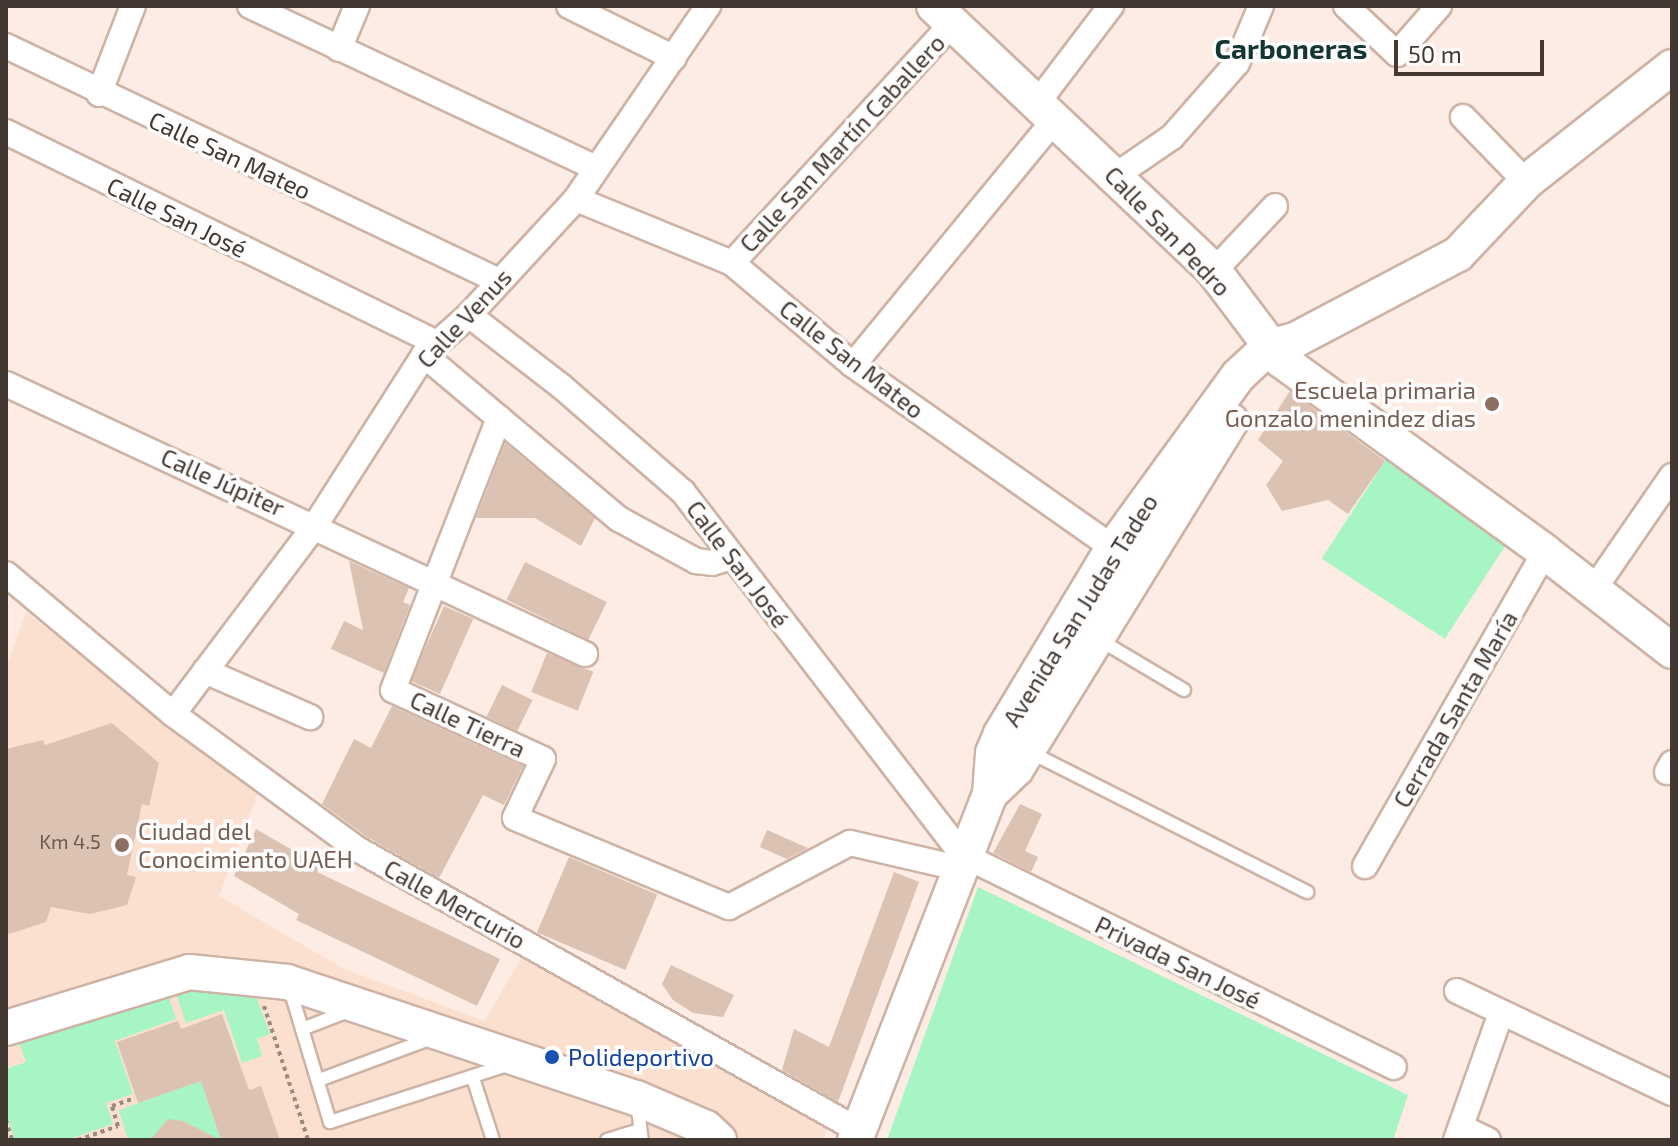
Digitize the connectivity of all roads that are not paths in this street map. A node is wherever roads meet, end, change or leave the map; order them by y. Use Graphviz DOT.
graph roads {
  1 [pos="133,6"];
  2 [pos="250,6"];
  3 [pos="357,6"];
  4 [pos="569,6"];
  5 [pos="708,6"];
  6 [pos="1111,6"];
  7 [pos="1261,6"];
  8 [pos="1346,6"];
  9 [pos="1439,6"];
  10 [pos="943,15"];
  11 [pos="6,46"];
  12 [pos="339,49"];
  13 [pos="674,58"];
  14 [pos="1672,67"];
  15 [pos="99,94"];
  16 [pos="1045,112"];
  17 [pos="1463,117"];
  18 [pos="6,132"];
  19 [pos="594,167"];
  20 [pos="1115,176"];
  21 [pos="1526,182"];
  22 [pos="576,199"];
  23 [pos="1275,206"];
  24 [pos="732,263"];
  25 [pos="1214,271"];
  26 [pos="499,281"];
  27 [pos="469,315"];
  28 [pos="430,348"];
  29 [pos="1282,349"];
  30 [pos="853,365"];
  31 [pos="6,384"];
  32 [pos="499,418"];
  33 [pos="1671,482"];
  34 [pos="316,524"];
  35 [pos="1113,548"];
  36 [pos="1545,552"];
  37 [pos="732,557"];
  38 [pos="6,574"];
  39 [pos="438,583"];
  40 [pos="1592,592"];
  41 [pos="1095,638"];
  42 [pos="1672,651"];
  43 [pos="585,654"];
  44 [pos="205,671"];
  45 [pos="1184,690"];
  46 [pos="173,714"];
  47 [pos="310,717"];
  48 [pos="1013,742"];
  49 [pos="961,862"];
  50 [pos="1365,866"];
  51 [pos="1307,892"];
  52 [pos="274,989"];
  53 [pos="1457,991"];
  54 [pos="365,1005"];
  55 [pos="1501,1013"];
  56 [pos="6,1028"];
  57 [pos="302,1029"];
  58 [pos="447,1032"];
  59 [pos="520,1060"];
  60 [pos="1394,1067"];
  61 [pos="473,1078"];
  62 [pos="319,1080"];
  63 [pos="1672,1093"];
  64 [pos="639,1123"];
  65 [pos="1459,1133"];
  66 [pos="856,1135"];
  67 [pos="493,1140"];
  68 [pos="607,1140"];
  69 [pos="719,1140"];
  70 [pos="1488,1140"];
  1 -- 15 [label="street"];
  2 -- 12 [label="street"];
  3 -- 12 [label="street"];
  4 -- 13 [label="street"];
  5 -- 13 [label="street, Calle Venus"];
  6 -- 16 [label="street"];
  7 -- 20 [label="street"];
  8 -- 9 [label="street"];
  10 -- 16 [label="street, Calle San Pedro"];
  10 -- 24 [label="street, Calle San Martín Caballero"];
  11 -- 15 [label="street, Calle San Mateo"];
  12 -- 19 [label="street"];
  13 -- 19 [label="street, Calle Venus"];
  14 -- 21 [label="street, Avenida San Judas Tadeo"];
  15 -- 26 [label="street, Calle San Mateo"];
  16 -- 20 [label="street, Calle San Pedro"];
  16 -- 30 [label="street"];
  17 -- 21 [label="street"];
  18 -- 28 [label="street, Calle San José"];
  19 -- 22 [label="street, Calle Venus"];
  20 -- 25 [label="street, Calle San Pedro"];
  21 -- 29 [label="street, Avenida San Judas Tadeo"];
  22 -- 24 [label="street, Calle San Mateo"];
  22 -- 26 [label="street, Calle Venus"];
  23 -- 25 [label="street"];
  24 -- 30 [label="street, Calle San Mateo"];
  25 -- 29 [label="street, Calle San Pedro"];
  26 -- 27 [label="street, Calle Venus"];
  27 -- 28 [label="street, Calle Venus"];
  27 -- 37 [label="street, Calle San José"];
  28 -- 32 [label="street, Calle San José"];
  28 -- 34 [label="street, Calle Venus"];
  29 -- 35 [label="street, Avenida San Judas Tadeo"];
  29 -- 36 [label="street, Calle San Pedro"];
  29 -- 41 [label="street, Avenida San Judas Tadeo"];
  30 -- 35 [label="street, Calle San Mateo"];
  31 -- 34 [label="street, Calle Júpiter"];
  32 -- 37 [label="street, Calle San José"];
  32 -- 39 [label="street"];
  33 -- 40 [label="street"];
  34 -- 39 [label="street, Calle Júpiter"];
  34 -- 44 [label="street, Calle Venus"];
  35 -- 48 [label="street, Avenida San Judas Tadeo"];
  36 -- 40 [label="street, Calle San Pedro"];
  36 -- 50 [label="street, Cerrada Santa María"];
  37 -- 49 [label="street, Calle San José"];
  38 -- 46 [label="street, Calle Mercurio"];
  39 -- 43 [label="street, Calle Júpiter"];
  39 -- 49 [label="street, Calle Tierra"];
  40 -- 42 [label="street, Calle San Pedro"];
  41 -- 45 [label="lane"];
  41 -- 48 [label="street, Avenida San Judas Tadeo"];
  44 -- 46 [label="street, Calle Venus"];
  44 -- 47 [label="street"];
  46 -- 66 [label="street, Calle Mercurio"];
  48 -- 49 [label="street, Avenida San Judas Tadeo"];
  48 -- 51 [label="lane"];
  49 -- 60 [label="street, Privada San José"];
  49 -- 66 [label="street, Avenida San Judas Tadeo"];
  52 -- 54 [label="street"];
  52 -- 56 [label="street"];
  52 -- 57 [label="lane"];
  53 -- 55 [label="street"];
  54 -- 57 [label="lane"];
  54 -- 58 [label="street"];
  55 -- 63 [label="street"];
  55 -- 65 [label="street"];
  57 -- 62 [label="lane"];
  58 -- 59 [label="street"];
  58 -- 62 [label="lane"];
  59 -- 61 [label="lane"];
  59 -- 64 [label="street"];
  61 -- 62 [label="lane"];
  61 -- 67 [label="lane"];
  64 -- 68 [label="lane"];
  64 -- 69 [label="street"];
  65 -- 70 [label="street"];
}
